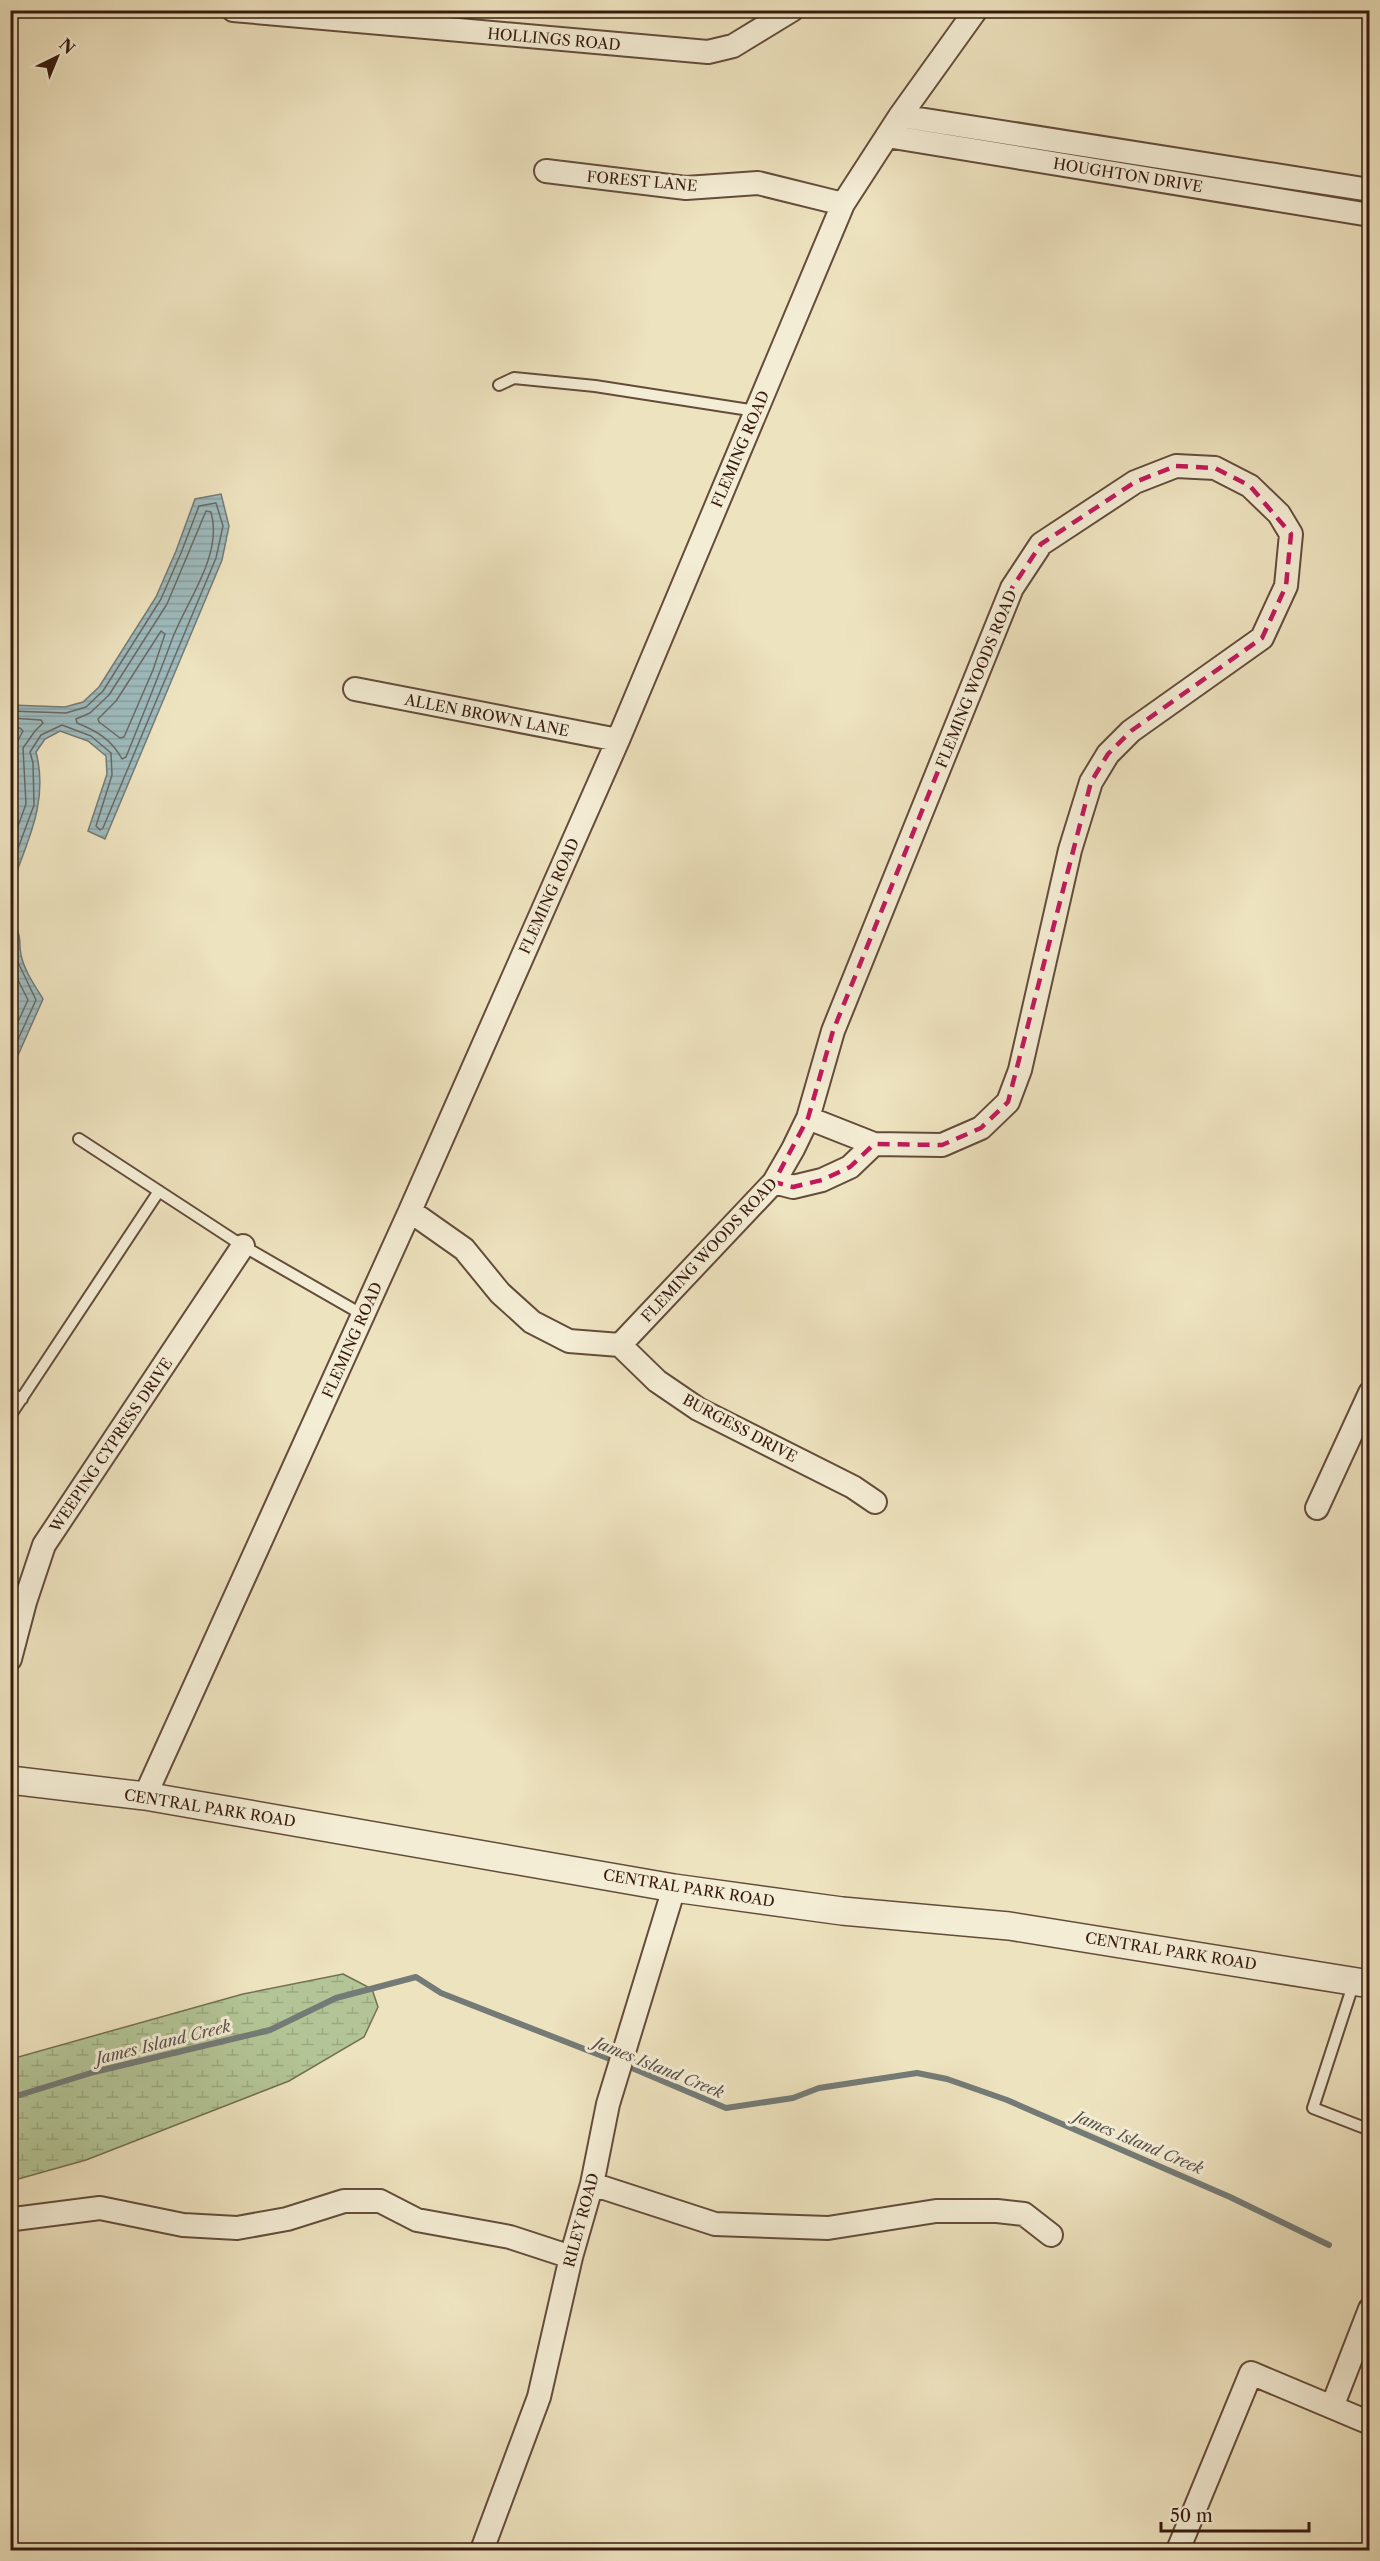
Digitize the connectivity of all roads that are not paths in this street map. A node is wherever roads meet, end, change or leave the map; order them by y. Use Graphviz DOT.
graph roads {
  1 [pos="233,10"];
  2 [pos="792,10"];
  3 [pos="976,10"];
  4 [pos="391,17"];
  5 [pos="900,116"];
  6 [pos="1018,134"];
  7 [pos="887,136"];
  8 [pos="1015,157"];
  9 [pos="1214,165"];
  10 [pos="546,171"];
  11 [pos="1209,189"];
  12 [pos="1370,190"];
  13 [pos="843,204"];
  14 [pos="1370,215"];
  15 [pos="499,385"];
  16 [pos="756,411"];
  17 [pos="355,689"];
  18 [pos="618,740"];
  19 [pos="808,1118"];
  20 [pos="80,1139"];
  21 [pos="874,1144"];
  22 [pos="774,1182"];
  23 [pos="159,1191"];
  24 [pos="410,1211"];
  25 [pos="243,1246"];
  26 [pos="363,1315"];
  27 [pos="620,1345"];
  28 [pos="10,1393"];
  29 [pos="1370,1393"];
  30 [pos="22,1399"];
  31 [pos="10,1416"];
  32 [pos="875,1502"];
  33 [pos="1317,1508"];
  34 [pos="10,1659"];
  35 [pos="10,1780"];
  36 [pos="145,1796"];
  37 [pos="674,1888"];
  38 [pos="1362,1983"];
  39 [pos="1370,2130"];
  40 [pos="592,2184"];
  41 [pos="14,2219"];
  42 [pos="1051,2235"];
  43 [pos="571,2257"];
  44 [pos="1368,2315"];
  45 [pos="1332,2407"];
  46 [pos="1370,2422"];
  47 [pos="482,2550"];
  48 [pos="1178,2550"];
  1 -- 4 [label="street, HOLLINGS ROAD"];
  2 -- 4 [label="street, HOLLINGS ROAD"];
  3 -- 5 [label="street, FLEMING ROAD"];
  5 -- 6 [label="street, HOUGHTON DRIVE"];
  5 -- 7 [label="street, FLEMING ROAD"];
  6 -- 8 [label="lane"];
  6 -- 9 [label="street, HOUGHTON DRIVE"];
  7 -- 8 [label="street, HOUGHTON DRIVE"];
  7 -- 13 [label="street, FLEMING ROAD"];
  8 -- 11 [label="street, HOUGHTON DRIVE"];
  9 -- 11 [label="lane"];
  9 -- 12 [label="street, HOUGHTON DRIVE"];
  10 -- 13 [label="street, FOREST LANE"];
  11 -- 14 [label="street, HOUGHTON DRIVE"];
  13 -- 16 [label="street, FLEMING ROAD"];
  15 -- 16 [label="lane"];
  16 -- 18 [label="street, FLEMING ROAD"];
  17 -- 18 [label="street, ALLEN BROWN LANE"];
  18 -- 24 [label="street, FLEMING ROAD"];
  19 -- 21 [label="street, FLEMING WOODS ROAD"];
  19 -- 21 [label="street, FLEMING WOODS ROAD"];
  19 -- 22 [label="street, FLEMING WOODS ROAD"];
  20 -- 23 [label="lane"];
  21 -- 22 [label="street"];
  22 -- 27 [label="street, FLEMING WOODS ROAD"];
  23 -- 25 [label="lane"];
  23 -- 30 [label="lane"];
  24 -- 26 [label="street, FLEMING ROAD"];
  24 -- 27 [label="street"];
  25 -- 26 [label="lane"];
  25 -- 34 [label="street, WEEPING CYPRESS DRIVE"];
  26 -- 36 [label="street, FLEMING ROAD"];
  27 -- 32 [label="street, BURGESS DRIVE"];
  28 -- 30 [label="lane"];
  29 -- 33 [label="street"];
  30 -- 31 [label="lane"];
  35 -- 36 [label="street, CENTRAL PARK ROAD"];
  36 -- 37 [label="street, CENTRAL PARK ROAD"];
  37 -- 38 [label="street, CENTRAL PARK ROAD"];
  37 -- 40 [label="street, RILEY ROAD"];
  38 -- 39 [label="lane"];
  40 -- 42 [label="street"];
  40 -- 43 [label="street, RILEY ROAD"];
  41 -- 43 [label="street"];
  43 -- 47 [label="street, RILEY ROAD"];
  44 -- 45 [label="street"];
  45 -- 46 [label="street"];
  45 -- 48 [label="street"];
}
